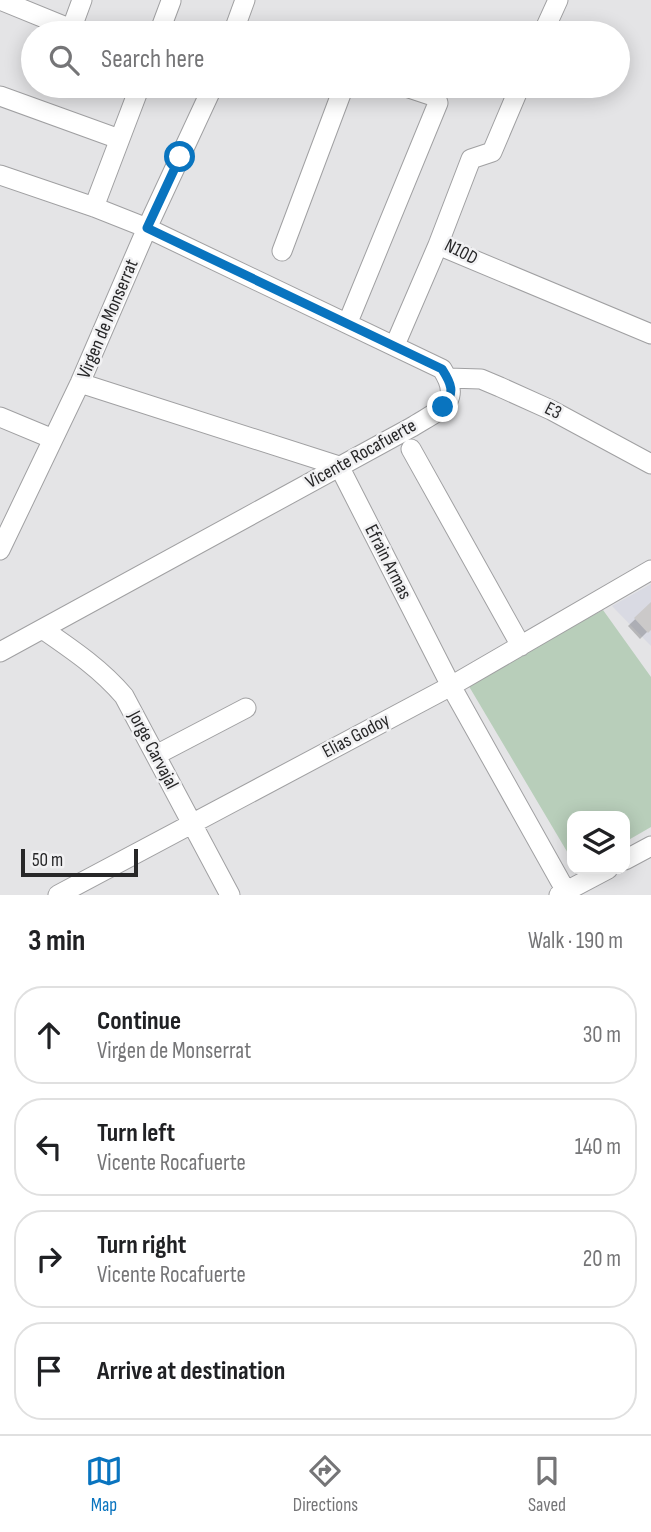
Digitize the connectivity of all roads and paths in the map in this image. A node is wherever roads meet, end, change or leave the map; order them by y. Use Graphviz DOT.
graph roads {
  1 [pos="0,0"];
  2 [pos="82,0"];
  3 [pos="245,0"];
  4 [pos="558,0"];
  5 [pos="171,1"];
  6 [pos="51,21"];
  7 [pos="78,21"];
  8 [pos="164,21"];
  9 [pos="237,21"];
  10 [pos="548,21"];
  11 [pos="0,96"];
  12 [pos="135,98"];
  13 [pos="207,98"];
  14 [pos="339,98"];
  15 [pos="436,98"];
  16 [pos="515,98"];
  17 [pos="120,139"];
  18 [pos="0,175"];
  19 [pos="94,207"];
  20 [pos="147,228"];
  21 [pos="438,245"];
  22 [pos="282,251"];
  23 [pos="348,322"];
  24 [pos="651,334"];
  25 [pos="395,345"];
  26 [pos="448,378"];
  27 [pos="80,383"];
  28 [pos="0,417"];
  29 [pos="53,439"];
  30 [pos="411,449"];
  31 [pos="651,464"];
  32 [pos="339,466"];
  33 [pos="0,551"];
  34 [pos="651,570"];
  35 [pos="44,630"];
  36 [pos="521,646"];
  37 [pos="0,652"];
  38 [pos="451,686"];
  39 [pos="246,708"];
  40 [pos="156,755"];
  41 [pos="192,822"];
  42 [pos="651,846"];
  43 [pos="630,857"];
  44 [pos="599,874"];
  45 [pos="564,894"];
  46 [pos="58,895"];
  47 [pos="230,895"];
  1 -- 6 [label="street"];
  2 -- 7 [label="street"];
  3 -- 9 [label="street"];
  4 -- 10 [label="street"];
  5 -- 8 [label="street"];
  11 -- 17 [label="street"];
  12 -- 17 [label="street"];
  13 -- 20 [label="street, Virgen de Monserrat"];
  14 -- 22 [label="street"];
  15 -- 23 [label="street"];
  16 -- 21 [label="street, N10D"];
  17 -- 19 [label="street"];
  18 -- 19 [label="street"];
  19 -- 20 [label="street"];
  20 -- 23 [label="street"];
  20 -- 27 [label="street, Virgen de Monserrat"];
  21 -- 24 [label="street, N10D"];
  21 -- 25 [label="street"];
  23 -- 25 [label="street"];
  25 -- 26 [label="street"];
  26 -- 31 [label="street, E3"];
  26 -- 32 [label="street, Vicente Rocafuerte"];
  27 -- 29 [label="street, Virgen de Monserrat"];
  27 -- 32 [label="street"];
  28 -- 29 [label="street"];
  29 -- 33 [label="street, Virgen de Monserrat"];
  30 -- 36 [label="street"];
  32 -- 35 [label="street, Vicente Rocafuerte"];
  32 -- 38 [label="street, Efrain Armas"];
  34 -- 36 [label="street, Elias Godoy"];
  35 -- 37 [label="street, Vicente Rocafuerte"];
  35 -- 40 [label="street, Jorge Carvajal"];
  36 -- 38 [label="street, Elias Godoy"];
  38 -- 41 [label="street, Elias Godoy"];
  38 -- 45 [label="street, Efrain Armas"];
  39 -- 40 [label="street"];
  40 -- 41 [label="street, Jorge Carvajal"];
  41 -- 46 [label="street, Elias Godoy"];
  41 -- 47 [label="street, Jorge Carvajal"];
  42 -- 43 [label="street"];
  44 -- 45 [label="street"];
}
